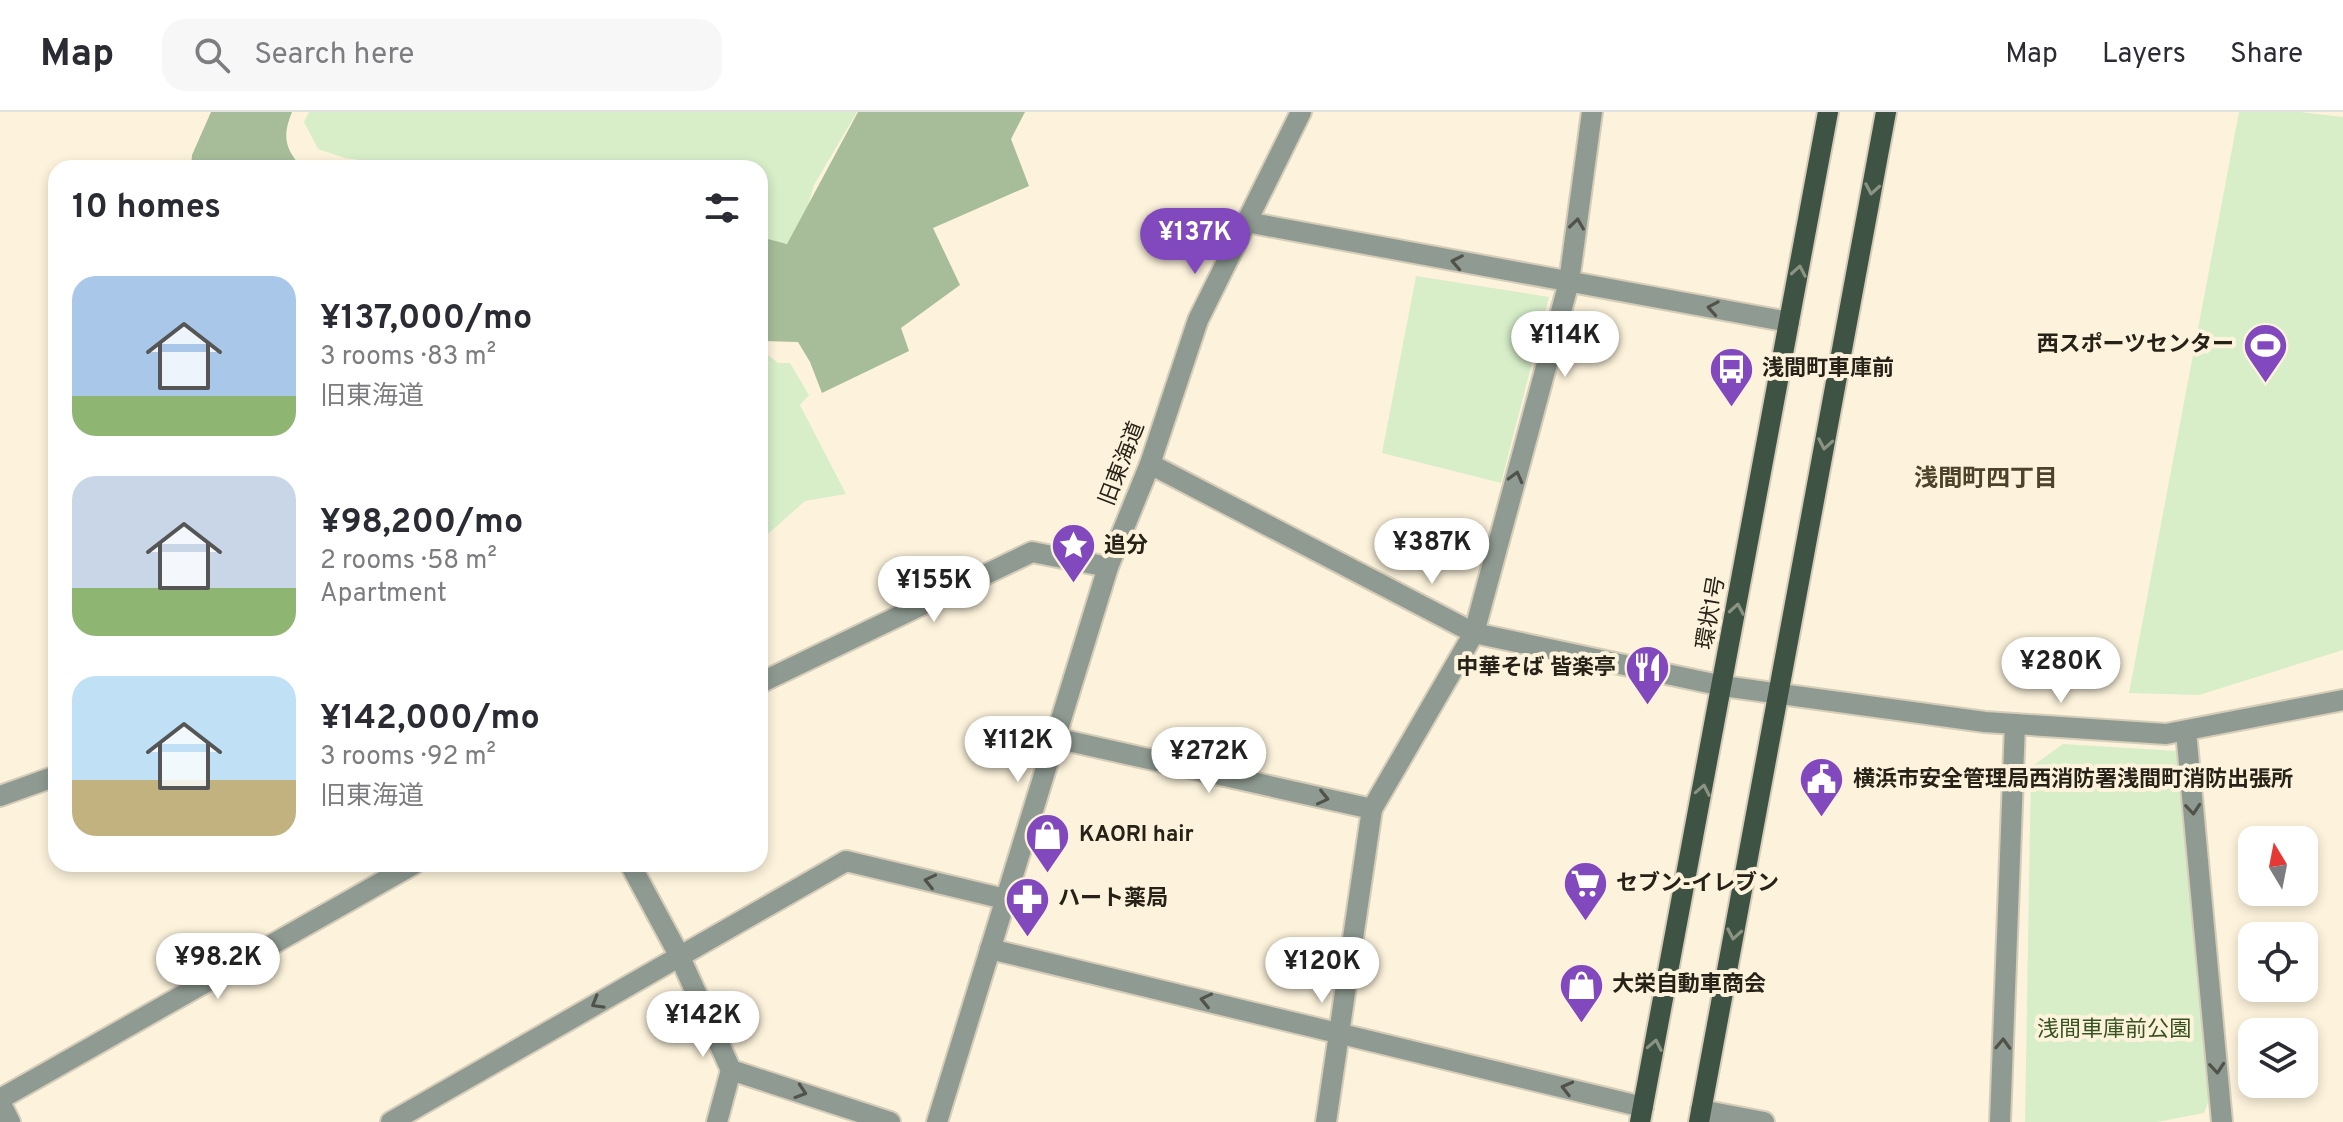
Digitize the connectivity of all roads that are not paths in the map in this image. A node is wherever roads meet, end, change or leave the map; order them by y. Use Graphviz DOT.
graph roads {
  1 [pos="1301,112"];
  2 [pos="1592,112"];
  3 [pos="1828,112"];
  4 [pos="1886,112"];
  5 [pos="1246,222"];
  6 [pos="1569,282"];
  7 [pos="1789,322"];
  8 [pos="1150,464"];
  9 [pos="1108,567"];
  10 [pos="1474,633"];
  11 [pos="768,679"];
  12 [pos="1723,686"];
  13 [pos="1779,692"];
  14 [pos="2343,700"];
  15 [pos="2015,724"];
  16 [pos="2186,731"];
  17 [pos="1055,738"];
  18 [pos="48,779"];
  19 [pos="0,796"];
  20 [pos="1372,809"];
  21 [pos="400,872"];
  22 [pos="634,872"];
  23 [pos="1005,899"];
  24 [pos="990,949"];
  25 [pos="679,955"];
  26 [pos="1339,1032"];
  27 [pos="731,1070"];
  28 [pos="0,1101"];
  29 [pos="1642,1115"];
  30 [pos="1700,1116"];
  31 [pos="10,1122"];
  32 [pos="391,1122"];
  33 [pos="717,1122"];
  34 [pos="890,1122"];
  35 [pos="937,1122"];
  36 [pos="1326,1122"];
  37 [pos="1764,1122"];
  38 [pos="2000,1122"];
  39 [pos="2222,1122"];
  1 -- 5 [label="street, 旧東海道"];
  6 -- 2 [label="street, one-way"];
  7 -- 3 [label="main road, 環状1号, one-way"];
  4 -- 13 [label="main road, one-way"];
  6 -- 5 [label="street, one-way"];
  5 -- 8 [label="street, 旧東海道"];
  7 -- 6 [label="street, one-way"];
  10 -- 6 [label="street, one-way"];
  12 -- 7 [label="main road, 環状1号, one-way"];
  8 -- 9 [label="street, 旧東海道"];
  8 -- 10 [label="street"];
  9 -- 11 [label="street"];
  9 -- 17 [label="street, 旧東海道"];
  10 -- 12 [label="street"];
  10 -- 20 [label="street"];
  12 -- 13 [label="street"];
  29 -- 12 [label="main road, 環状1号, one-way"];
  13 -- 15 [label="street"];
  13 -- 30 [label="main road, one-way"];
  14 -- 16 [label="street"];
  15 -- 16 [label="street"];
  38 -- 15 [label="street, one-way"];
  16 -- 39 [label="street, one-way"];
  17 -- 20 [label="street, one-way"];
  17 -- 23 [label="street, 旧東海道"];
  18 -- 19 [label="street"];
  20 -- 26 [label="street"];
  21 -- 28 [label="street"];
  22 -- 25 [label="street"];
  23 -- 24 [label="street, 旧東海道"];
  23 -- 25 [label="street, one-way"];
  26 -- 24 [label="street, one-way"];
  24 -- 35 [label="street, 旧東海道"];
  25 -- 27 [label="street"];
  25 -- 32 [label="street, one-way"];
  29 -- 26 [label="street, one-way"];
  26 -- 36 [label="street"];
  27 -- 33 [label="street"];
  27 -- 34 [label="street, one-way"];
  28 -- 31 [label="street"];
  30 -- 37 [label="street"];
}
